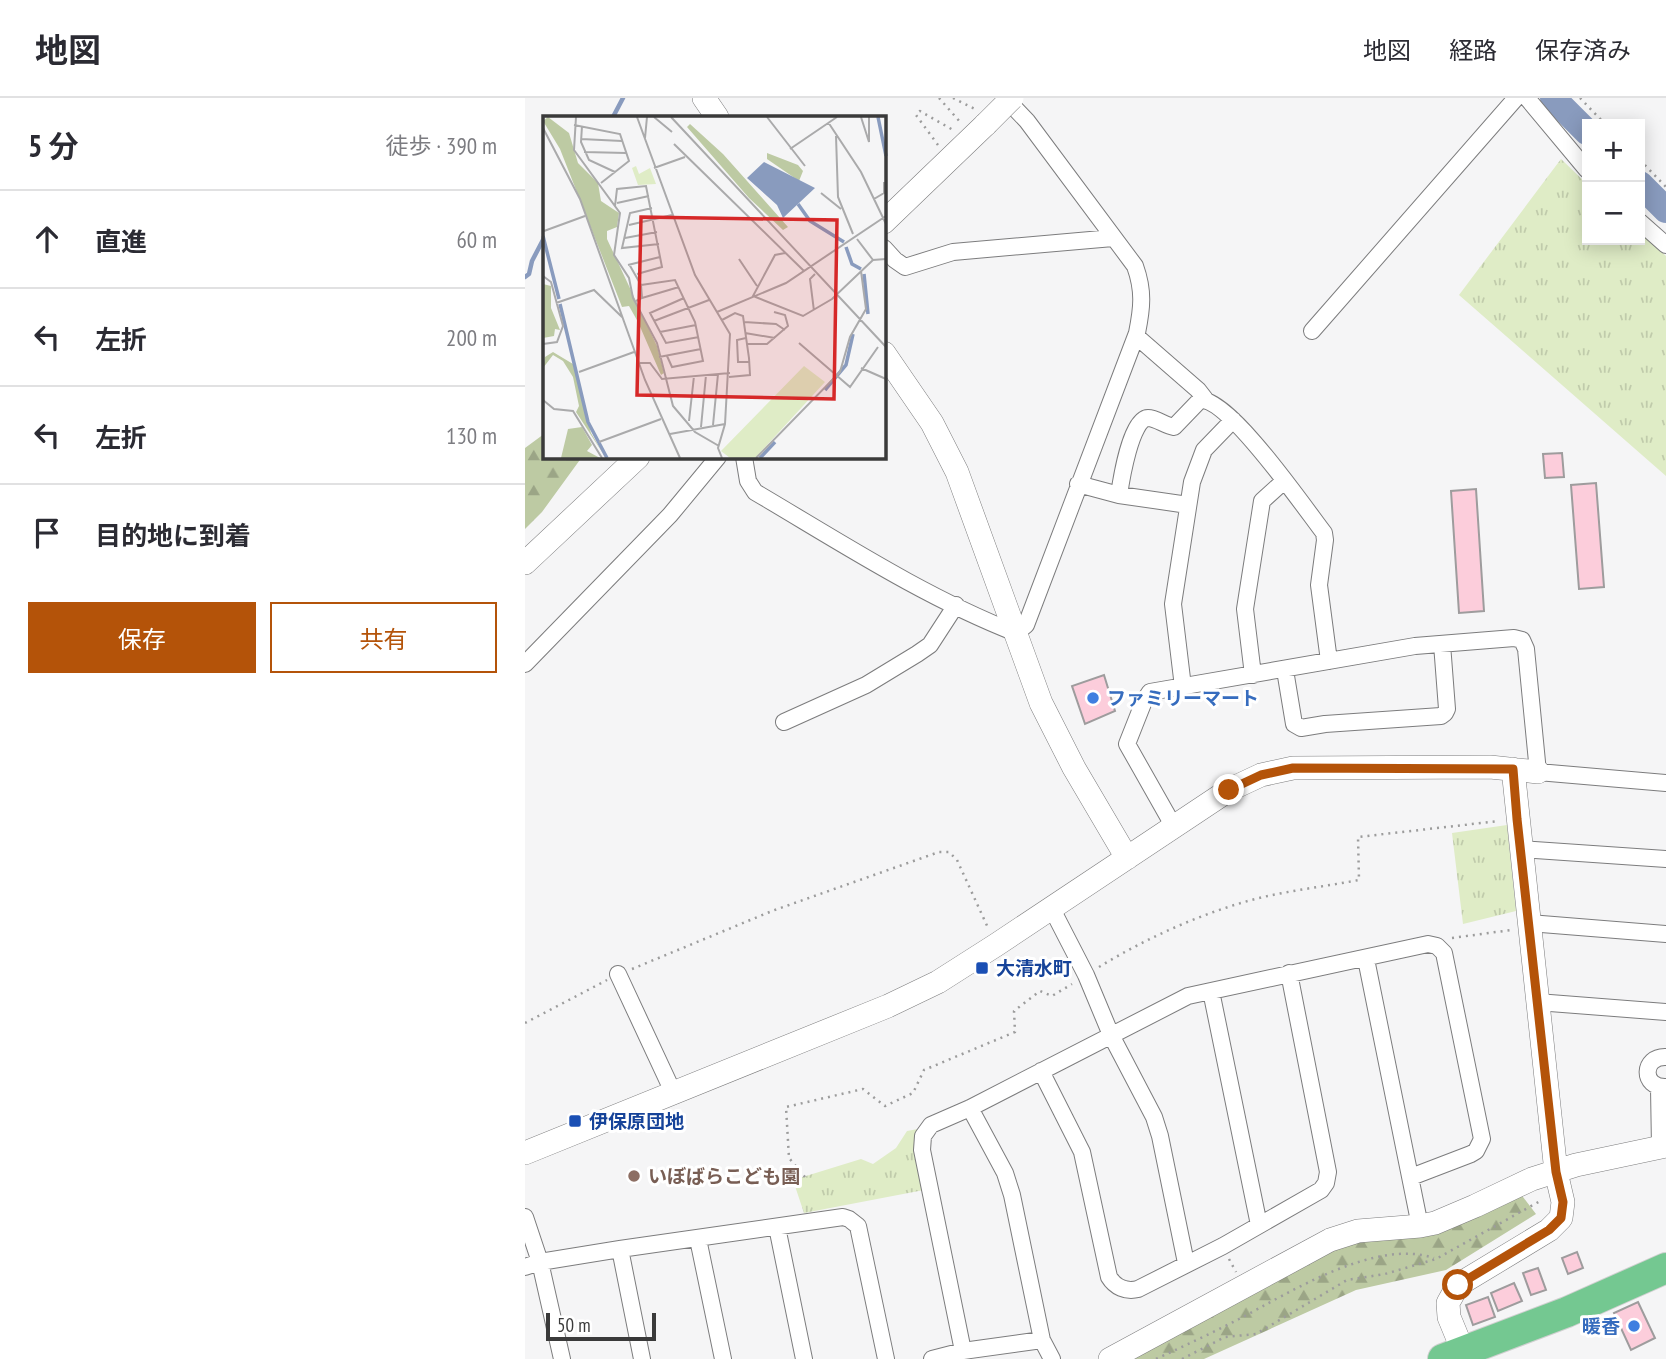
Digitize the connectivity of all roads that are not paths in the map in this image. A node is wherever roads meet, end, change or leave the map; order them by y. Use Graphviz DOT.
graph roads {
  1 [pos="704,98"];
  2 [pos="1005,98"];
  3 [pos="1012,98"];
  4 [pos="1517,98"];
  5 [pos="1527,98"];
  6 [pos="716,116"];
  7 [pos="1582,164"];
  8 [pos="885,221"];
  9 [pos="1645,226"];
  10 [pos="1113,237"];
  11 [pos="1666,245"];
  12 [pos="885,249"];
  13 [pos="1312,331"];
  14 [pos="1136,336"];
  15 [pos="885,354"];
  16 [pos="1205,399"];
  17 [pos="1233,420"];
  18 [pos="637,458"];
  19 [pos="717,458"];
  20 [pos="744,458"];
  21 [pos="1284,481"];
  22 [pos="1078,484"];
  23 [pos="1119,495"];
  24 [pos="1188,505"];
  25 [pos="525,563"];
  26 [pos="956,605"];
  27 [pos="1016,633"];
  28 [pos="1443,644"];
  29 [pos="1329,661"];
  30 [pos="525,664"];
  31 [pos="1285,670"];
  32 [pos="1253,675"];
  33 [pos="1183,687"];
  34 [pos="784,722"];
  35 [pos="1513,769"];
  36 [pos="1538,772"];
  37 [pos="1666,783"];
  38 [pos="1174,827"];
  39 [pos="1520,849"];
  40 [pos="1127,858"];
  41 [pos="1666,859"];
  42 [pos="1052,909"];
  43 [pos="1522,926"];
  44 [pos="1666,934"];
  45 [pos="1366,959"];
  46 [pos="1289,973"];
  47 [pos="618,974"];
  48 [pos="1211,991"];
  49 [pos="1537,1002"];
  50 [pos="1666,1012"];
  51 [pos="1111,1035"];
  52 [pos="1666,1057"];
  53 [pos="1041,1071"];
  54 [pos="1663,1088"];
  55 [pos="673,1092"];
  56 [pos="970,1108"];
  57 [pos="1663,1147"];
  58 [pos="525,1153"];
  59 [pos="1556,1172"];
  60 [pos="1411,1177"];
  61 [pos="525,1217"];
  62 [pos="1259,1225"];
  63 [pos="1420,1226"];
  64 [pos="777,1227"];
  65 [pos="698,1239"];
  66 [pos="620,1249"];
  67 [pos="1186,1263"];
  68 [pos="533,1264"];
  69 [pos="1666,1268"];
  70 [pos="1042,1340"];
  71 [pos="963,1351"];
  72 [pos="1453,1355"];
  73 [pos="562,1359"];
  74 [pos="642,1359"];
  75 [pos="723,1359"];
  76 [pos="804,1359"];
  77 [pos="886,1359"];
  78 [pos="932,1359"];
  79 [pos="1052,1359"];
  80 [pos="1110,1359"];
  1 -- 6 [label="street"];
  2 -- 10 [label="street"];
  3 -- 8 [label="street, bridge"];
  4 -- 13 [label="street"];
  5 -- 7 [label="street"];
  9 -- 11 [label="street"];
  10 -- 12 [label="street"];
  10 -- 14 [label="street"];
  14 -- 16 [label="street"];
  14 -- 22 [label="street"];
  15 -- 27 [label="street"];
  16 -- 17 [label="street"];
  16 -- 23 [label="street"];
  17 -- 21 [label="street"];
  17 -- 24 [label="street"];
  18 -- 25 [label="street"];
  19 -- 30 [label="street"];
  20 -- 26 [label="street"];
  21 -- 29 [label="street"];
  21 -- 32 [label="street"];
  22 -- 23 [label="street"];
  22 -- 27 [label="street"];
  23 -- 24 [label="street"];
  24 -- 33 [label="street"];
  26 -- 27 [label="street"];
  26 -- 34 [label="street"];
  27 -- 40 [label="street"];
  28 -- 29 [label="street"];
  28 -- 31 [label="street"];
  28 -- 36 [label="street"];
  29 -- 31 [label="street"];
  31 -- 32 [label="street"];
  32 -- 33 [label="street"];
  33 -- 38 [label="street"];
  35 -- 36 [label="street"];
  35 -- 38 [label="street"];
  35 -- 39 [label="street"];
  36 -- 37 [label="street"];
  38 -- 40 [label="street"];
  39 -- 41 [label="street"];
  39 -- 43 [label="street"];
  40 -- 42 [label="street"];
  42 -- 51 [label="street"];
  42 -- 55 [label="street"];
  43 -- 44 [label="street"];
  43 -- 49 [label="street"];
  45 -- 46 [label="street"];
  45 -- 60 [label="street"];
  45 -- 60 [label="street"];
  46 -- 48 [label="street"];
  46 -- 62 [label="street"];
  47 -- 55 [label="street"];
  48 -- 51 [label="street"];
  48 -- 62 [label="street"];
  49 -- 50 [label="street"];
  49 -- 59 [label="street"];
  51 -- 53 [label="street"];
  51 -- 67 [label="street"];
  52 -- 54 [label="street"];
  53 -- 56 [label="street"];
  53 -- 67 [label="street"];
  54 -- 57 [label="street"];
  55 -- 58 [label="street"];
  56 -- 70 [label="street"];
  56 -- 71 [label="street"];
  57 -- 59 [label="street"];
  59 -- 63 [label="street"];
  59 -- 72 [label="street"];
  60 -- 63 [label="street"];
  61 -- 68 [label="street"];
  62 -- 67 [label="street"];
  63 -- 80 [label="street"];
  64 -- 65 [label="street"];
  64 -- 76 [label="street"];
  64 -- 77 [label="street"];
  65 -- 66 [label="street"];
  65 -- 75 [label="street"];
  66 -- 68 [label="street"];
  66 -- 74 [label="street"];
  68 -- 73 [label="street"];
  69 -- 72 [label="highway"];
  70 -- 71 [label="street"];
  70 -- 79 [label="street"];
  71 -- 78 [label="street"];
}
